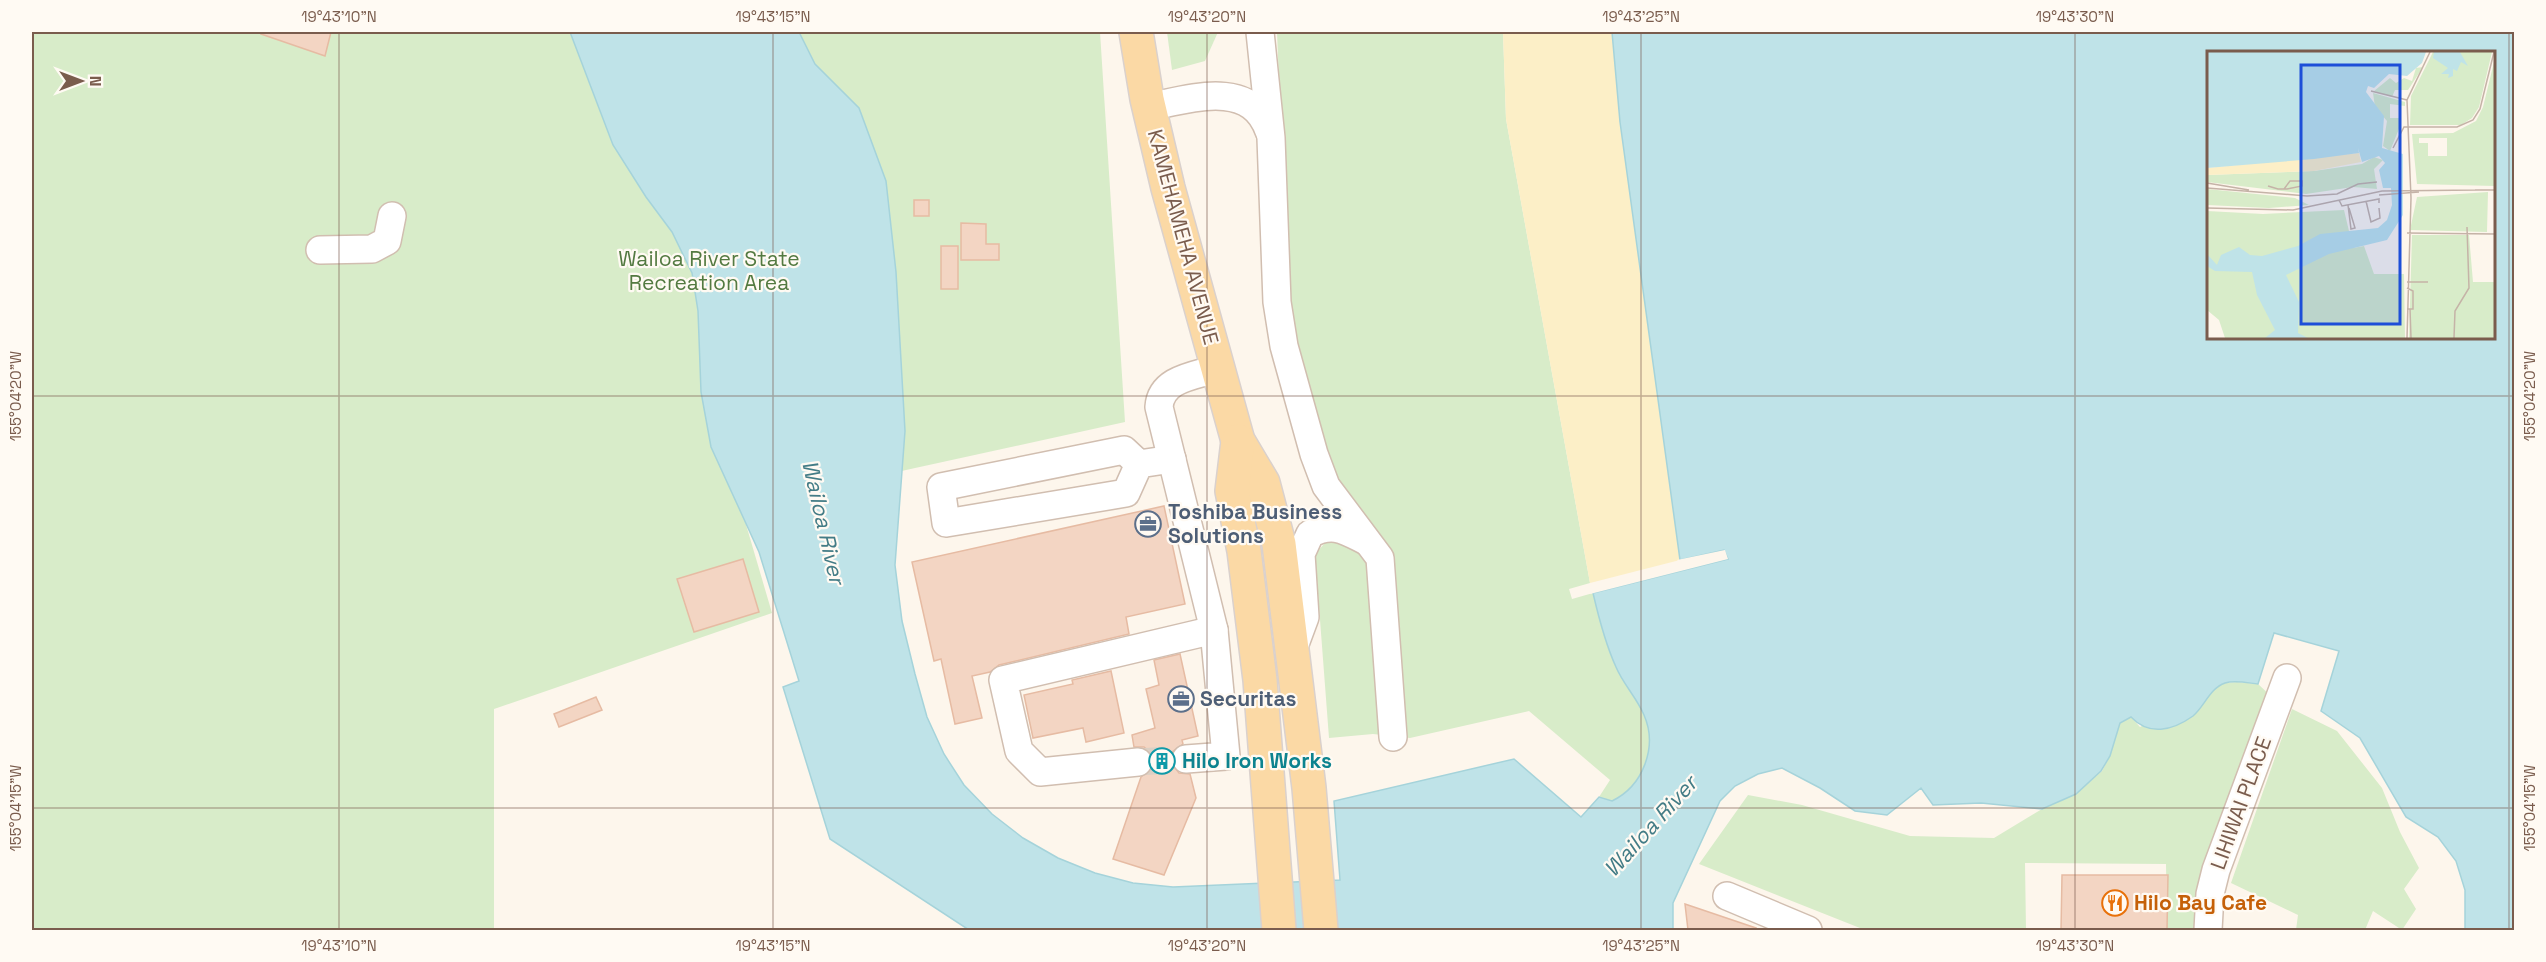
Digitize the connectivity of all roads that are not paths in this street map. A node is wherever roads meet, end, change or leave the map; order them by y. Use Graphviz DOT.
graph roads {
  1 [pos="1137,32"];
  2 [pos="1260,32"];
  3 [pos="1149,107"];
  4 [pos="1271,138"];
  5 [pos="392,216"];
  6 [pos="320,250"];
  7 [pos="1219,368"];
  8 [pos="1238,441"];
  9 [pos="1172,459"];
  10 [pos="1139,464"];
  11 [pos="1371,544"];
  12 [pos="1214,630"];
  13 [pos="1291,653"];
  14 [pos="2287,678"];
  15 [pos="1393,737"];
  16 [pos="1186,759"];
  17 [pos="1138,762"];
  18 [pos="1727,896"];
  19 [pos="1279,930"];
  20 [pos="1321,930"];
  21 [pos="1808,930"];
  22 [pos="2208,930"];
  1 -- 3 [label="main road, KAMEHAMEHA AVENUE"];
  2 -- 4 [label="lane"];
  3 -- 4 [label="lane"];
  3 -- 7 [label="main road, KAMEHAMEHA AVENUE"];
  4 -- 11 [label="lane"];
  5 -- 6 [label="lane"];
  7 -- 8 [label="main road, KAMEHAMEHA AVENUE"];
  7 -- 9 [label="lane"];
  8 -- 13 [label="main road, KAMEHAMEHA AVENUE"];
  8 -- 19 [label="main road, KAMEHAMEHA AVENUE"];
  9 -- 10 [label="lane"];
  9 -- 12 [label="lane"];
  10 -- 10 [label="lane"];
  11 -- 13 [label="lane"];
  11 -- 15 [label="lane"];
  12 -- 16 [label="lane"];
  12 -- 17 [label="lane"];
  13 -- 20 [label="main road, KAMEHAMEHA AVENUE"];
  14 -- 22 [label="lane, LIHIWAI PLACE"];
  18 -- 21 [label="lane"];
}
